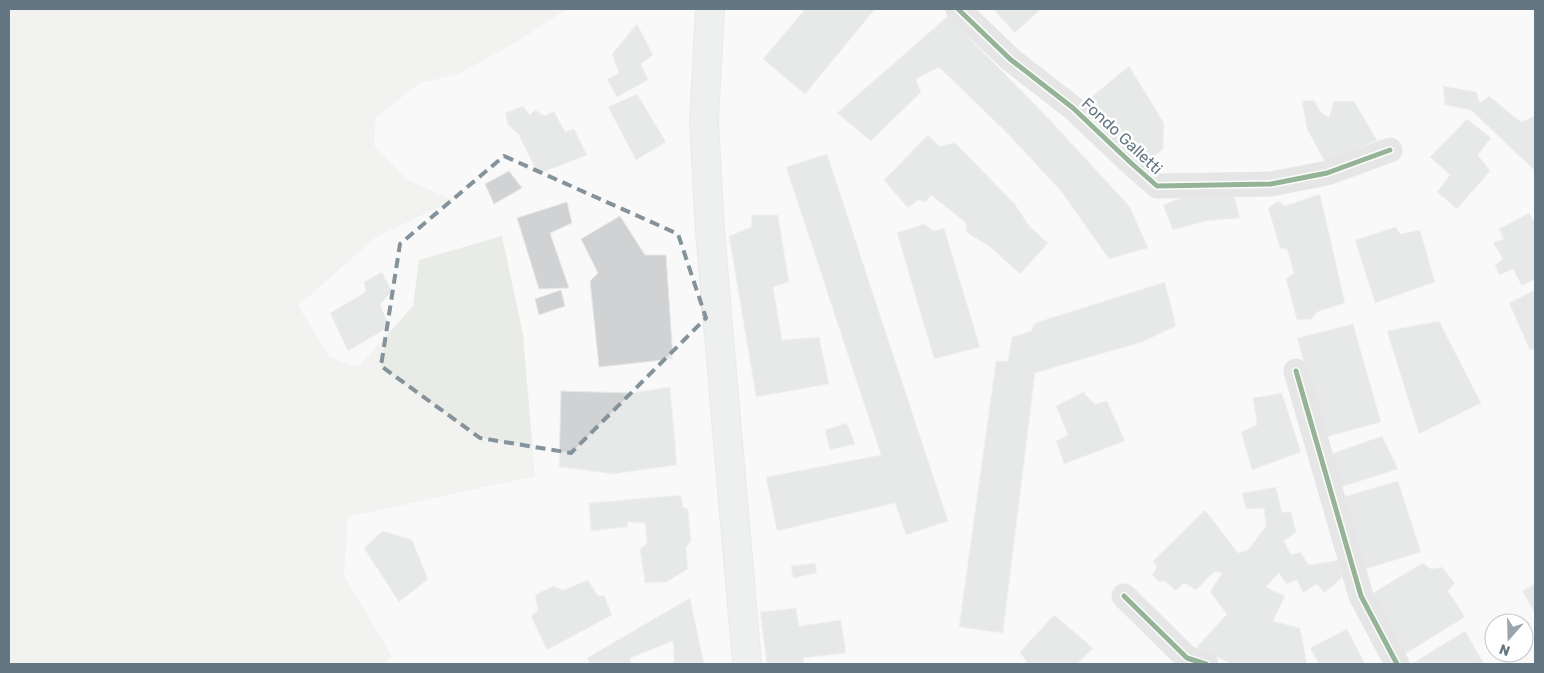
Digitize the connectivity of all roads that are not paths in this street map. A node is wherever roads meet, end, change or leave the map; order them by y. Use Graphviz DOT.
graph roads {
  1 [pos="710,9"];
  2 [pos="958,9"];
  3 [pos="1390,150"];
  4 [pos="1296,371"];
  5 [pos="1124,596"];
  6 [pos="746,664"];
  7 [pos="1206,664"];
  8 [pos="1397,664"];
  1 -- 6 [label="main road"];
  2 -- 3 [label="street, Fondo Galletti"];
  4 -- 8 [label="street"];
  5 -- 7 [label="street"];
}
